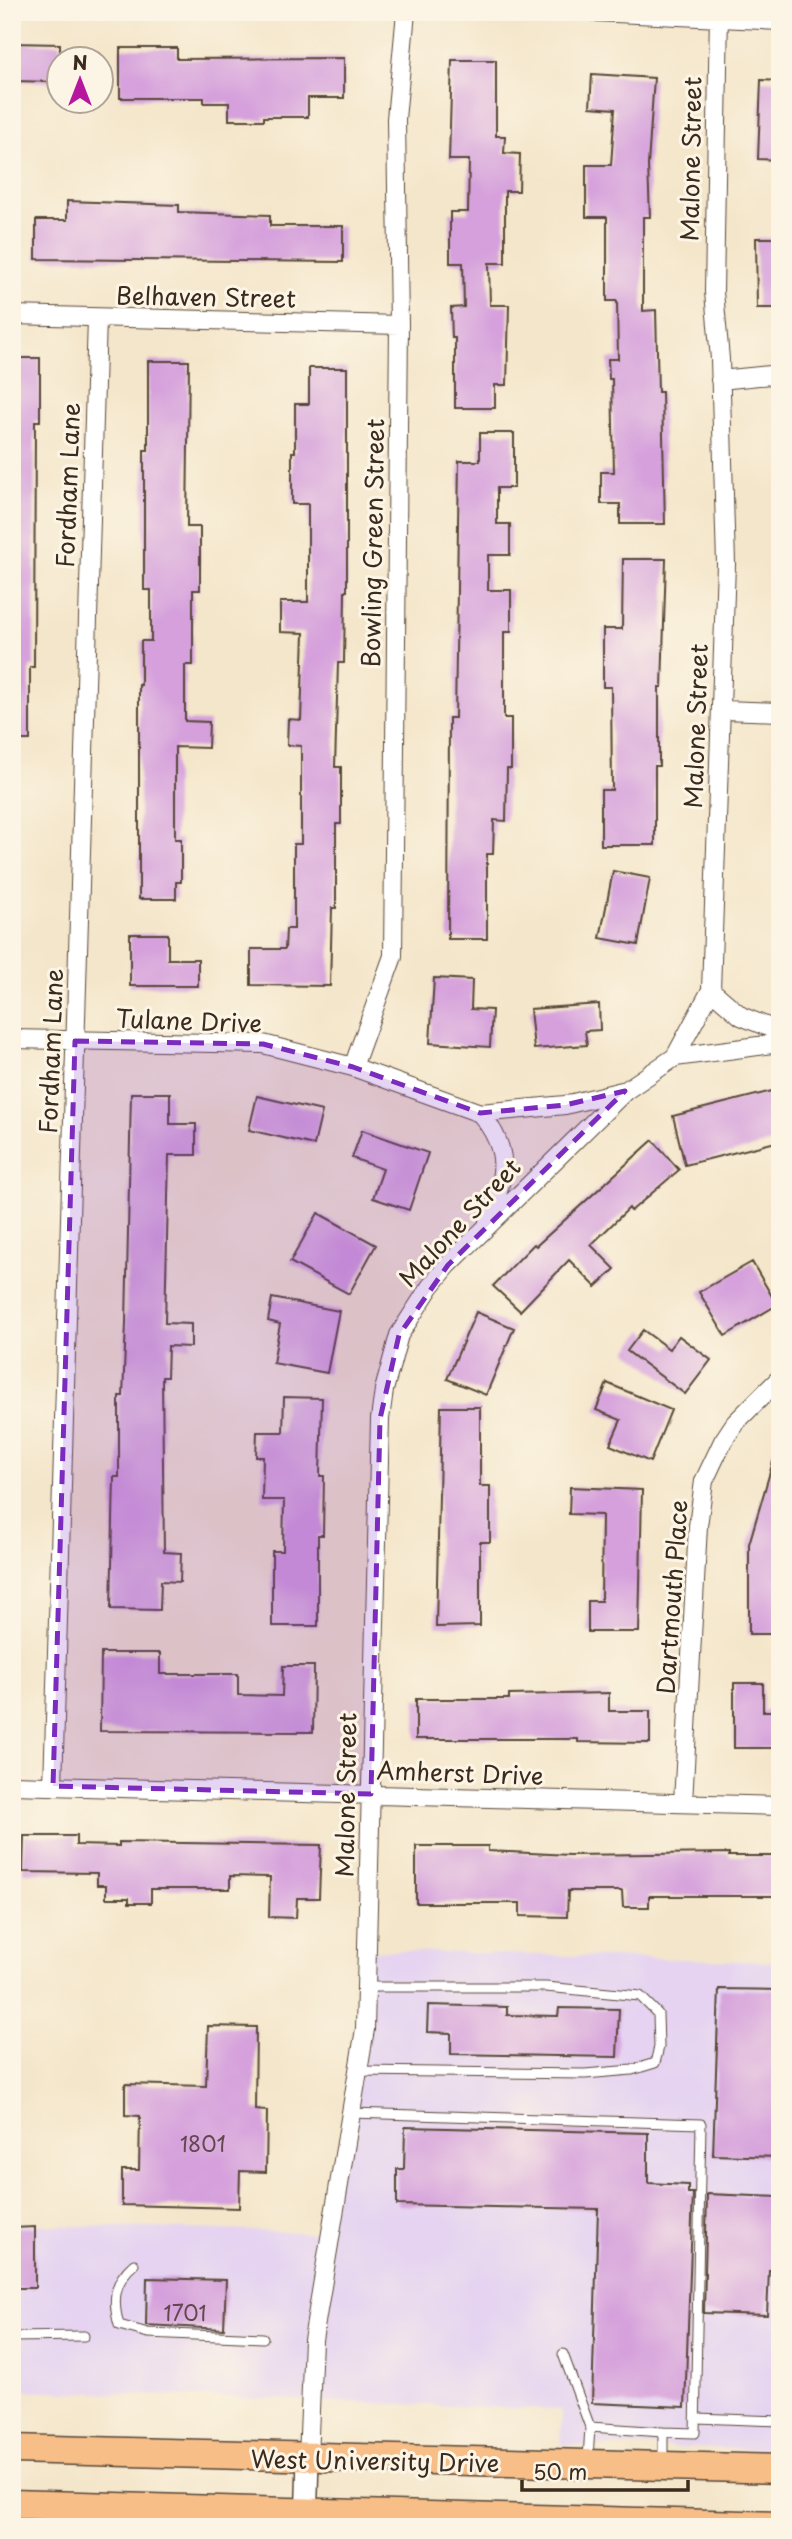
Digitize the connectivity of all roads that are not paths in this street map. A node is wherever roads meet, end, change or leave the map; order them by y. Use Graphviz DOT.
graph roads {
  1 [pos="406,12"];
  2 [pos="595,12"];
  3 [pos="719,15"];
  4 [pos="780,21"];
  5 [pos="12,315"];
  6 [pos="97,318"];
  7 [pos="399,325"];
  8 [pos="780,374"];
  9 [pos="720,380"];
  10 [pos="723,710"];
  11 [pos="780,712"];
  12 [pos="711,990"];
  13 [pos="780,1032"];
  14 [pos="12,1039"];
  15 [pos="75,1041"];
  16 [pos="780,1043"];
  17 [pos="675,1057"];
  18 [pos="353,1067"];
  19 [pos="625,1091"];
  20 [pos="480,1113"];
  21 [pos="486,1227"];
  22 [pos="780,1378"];
  23 [pos="12,1785"];
  24 [pos="53,1786"];
  25 [pos="371,1794"];
  26 [pos="683,1803"];
  27 [pos="780,1806"];
  28 [pos="366,1987"];
  29 [pos="358,2071"];
  30 [pos="351,2113"];
  31 [pos="134,2264"];
  32 [pos="84,2336"];
  33 [pos="12,2337"];
  34 [pos="263,2338"];
  35 [pos="563,2354"];
  36 [pos="696,2418"];
  37 [pos="780,2421"];
  38 [pos="590,2427"];
  39 [pos="663,2432"];
  40 [pos="12,2449"];
  41 [pos="308,2458"];
  42 [pos="587,2465"];
  43 [pos="663,2466"];
  44 [pos="780,2469"];
  45 [pos="13,2512"];
  46 [pos="152,2518"];
  47 [pos="306,2520"];
  48 [pos="780,2526"];
  1 -- 7 [label="street, Bowling Green Street"];
  2 -- 3 [label="street"];
  3 -- 4 [label="street"];
  3 -- 9 [label="street, Malone Street"];
  5 -- 6 [label="street, Belhaven Street"];
  6 -- 7 [label="street, Belhaven Street"];
  6 -- 15 [label="street, Fordham Lane"];
  7 -- 18 [label="street, Bowling Green Street"];
  8 -- 9 [label="street"];
  9 -- 10 [label="street, Malone Street"];
  10 -- 11 [label="street"];
  10 -- 12 [label="street, Malone Street"];
  12 -- 13 [label="street"];
  12 -- 17 [label="street, Malone Street"];
  14 -- 15 [label="street, Tulane Drive"];
  15 -- 18 [label="street, Tulane Drive"];
  15 -- 24 [label="street, Fordham Lane"];
  16 -- 17 [label="street"];
  17 -- 19 [label="street, Malone Street"];
  18 -- 20 [label="street, Tulane Drive"];
  19 -- 20 [label="street, Tulane Drive"];
  19 -- 21 [label="street, Malone Street"];
  20 -- 21 [label="street"];
  21 -- 25 [label="street, Malone Street"];
  22 -- 26 [label="street, Dartmouth Place"];
  23 -- 24 [label="street, Amherst Drive"];
  24 -- 25 [label="street, Amherst Drive"];
  25 -- 26 [label="street, Amherst Drive"];
  25 -- 28 [label="street, Malone Street"];
  26 -- 27 [label="street, Amherst Drive"];
  28 -- 29 [label="street, Malone Street"];
  28 -- 29 [label="lane"];
  29 -- 30 [label="street, Malone Street"];
  30 -- 36 [label="lane"];
  30 -- 41 [label="street, Malone Street"];
  31 -- 34 [label="lane"];
  32 -- 33 [label="lane"];
  35 -- 38 [label="lane"];
  36 -- 37 [label="lane"];
  36 -- 39 [label="lane"];
  38 -- 39 [label="lane"];
  38 -- 42 [label="lane"];
  39 -- 43 [label="lane"];
  40 -- 41 [label="main road, West University Drive"];
  41 -- 42 [label="main road, West University Drive"];
  41 -- 47 [label="street, Malone Street"];
  42 -- 43 [label="main road, West University Drive"];
  43 -- 44 [label="main road, West University Drive"];
  45 -- 46 [label="main road"];
  46 -- 47 [label="main road"];
  47 -- 48 [label="main road"];
}
